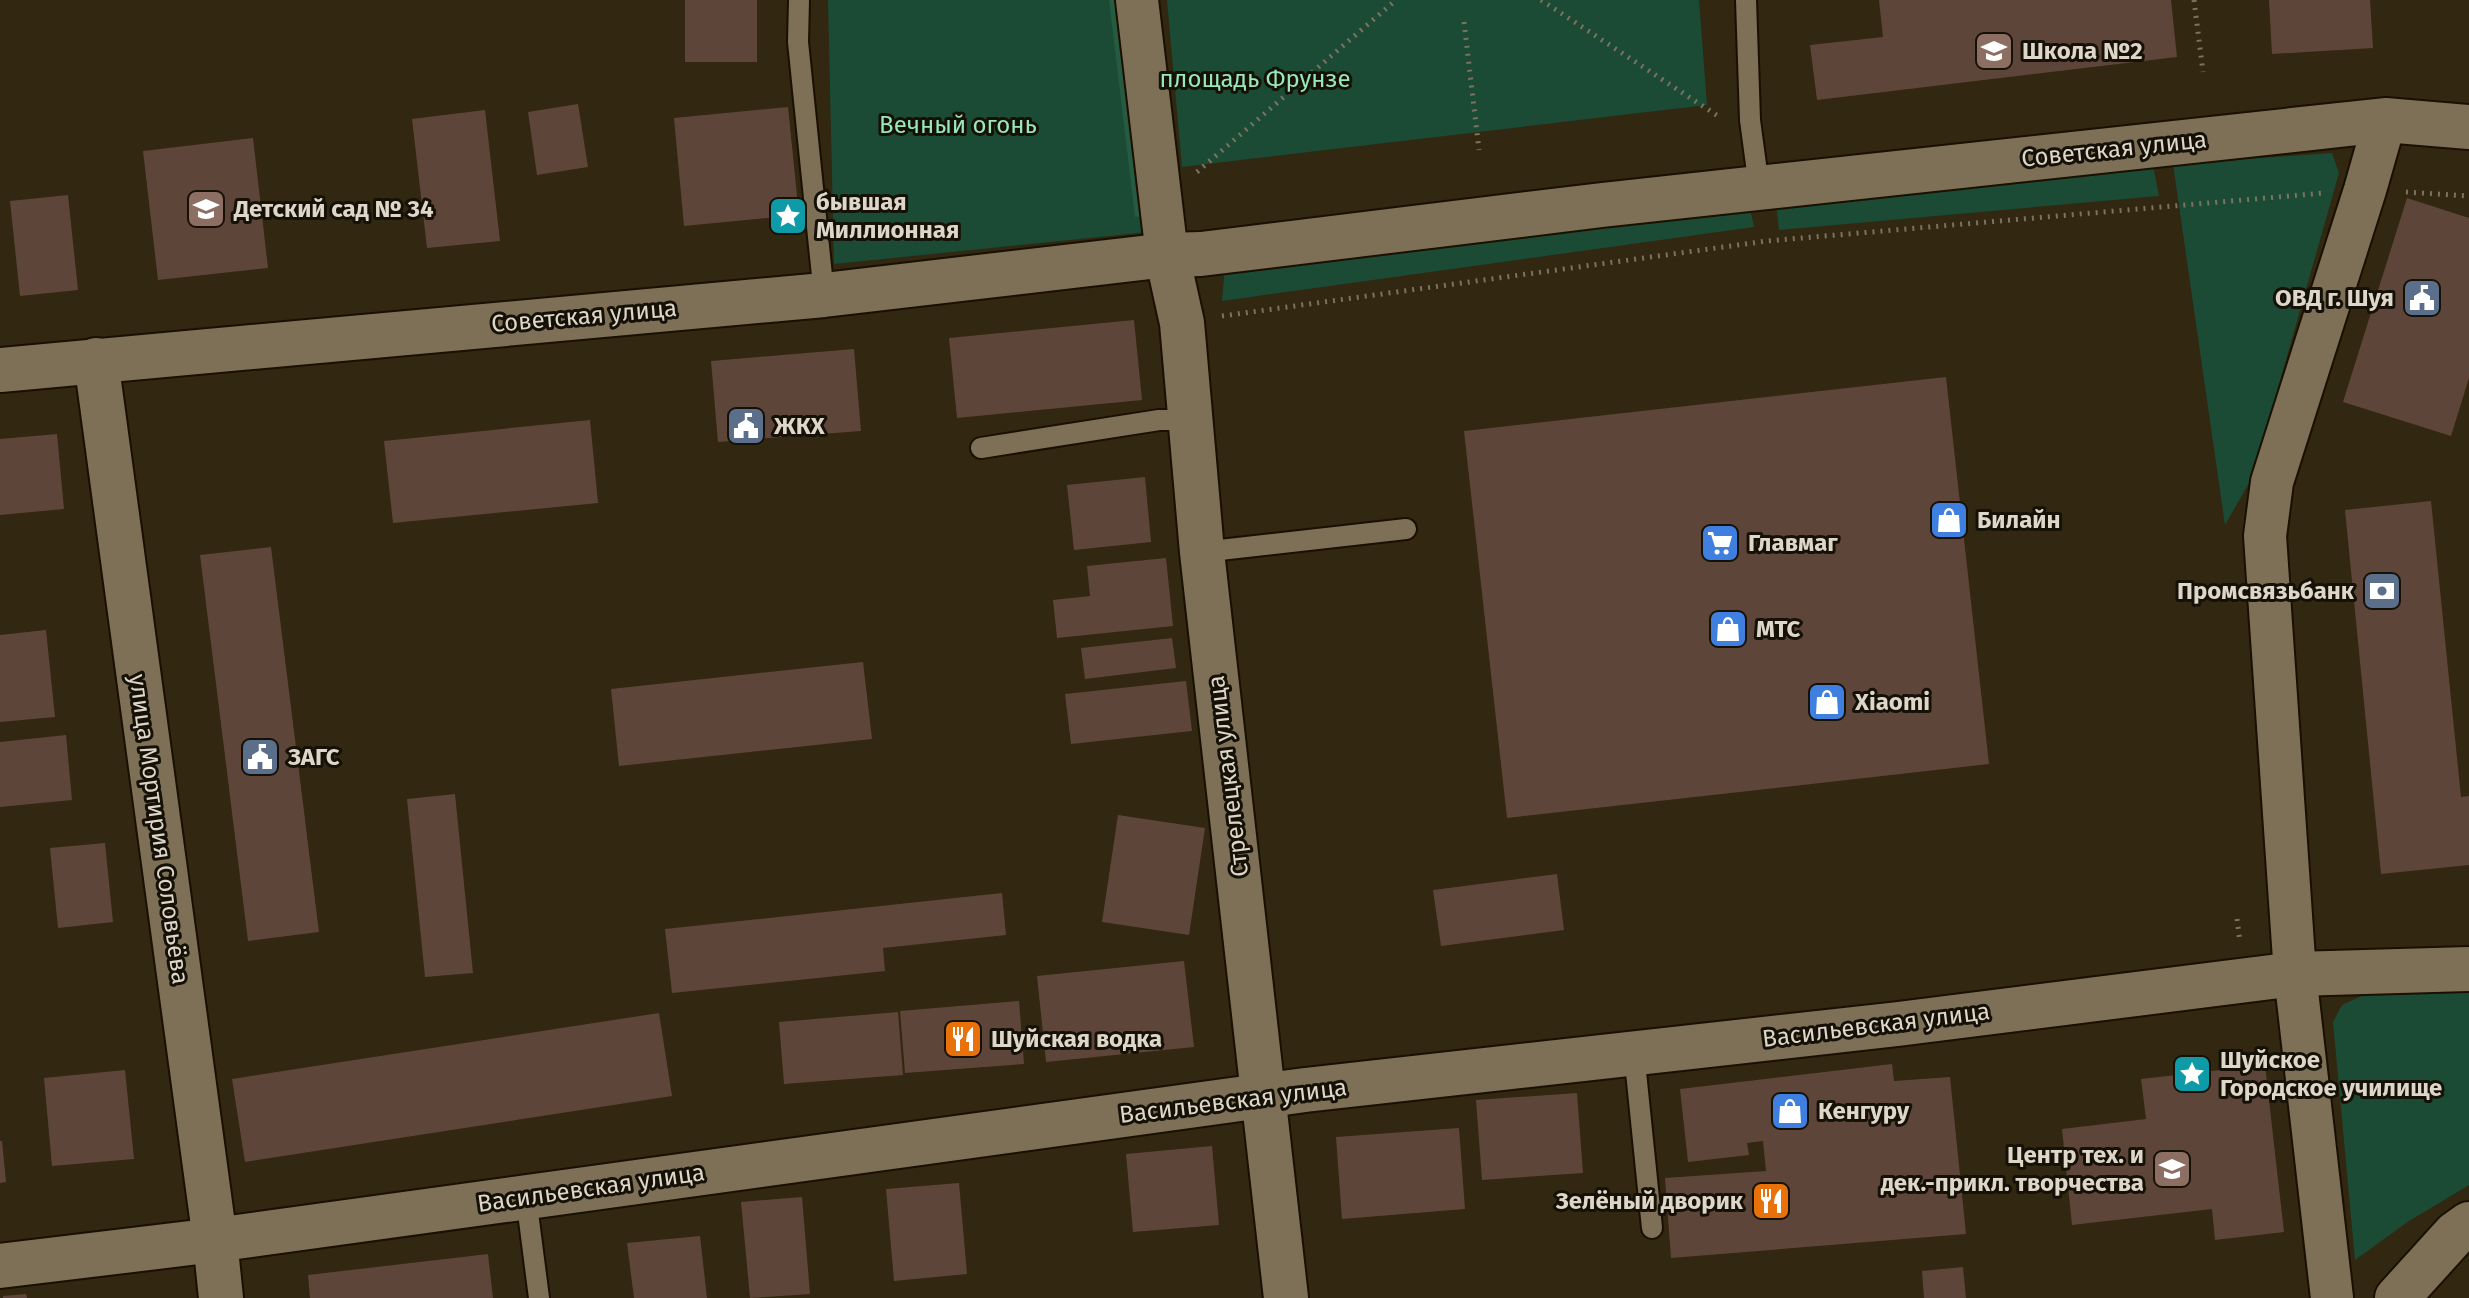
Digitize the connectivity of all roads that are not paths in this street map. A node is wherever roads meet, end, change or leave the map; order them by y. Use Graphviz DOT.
graph roads {
  1 [pos="799,0"];
  2 [pos="1137,0"];
  3 [pos="1746,0"];
  4 [pos="2385,120"];
  5 [pos="2469,127"];
  6 [pos="1759,187"];
  7 [pos="1167,255"];
  8 [pos="824,295"];
  9 [pos="96,360"];
  10 [pos="0,370"];
  11 [pos="1190,420"];
  12 [pos="981,448"];
  13 [pos="1406,529"];
  14 [pos="1202,552"];
  15 [pos="2469,969"];
  16 [pos="2295,974"];
  17 [pos="1636,1072"];
  18 [pos="1262,1095"];
  19 [pos="526,1197"];
  20 [pos="2469,1224"];
  21 [pos="1652,1228"];
  22 [pos="215,1240"];
  23 [pos="0,1266"];
  24 [pos="221,1298"];
  25 [pos="539,1298"];
  26 [pos="1286,1298"];
  27 [pos="2332,1298"];
  28 [pos="2397,1298"];
  1 -- 8 [label="lane"];
  2 -- 7 [label="street"];
  3 -- 6 [label="lane"];
  4 -- 5 [label="street, Советская улица"];
  4 -- 6 [label="street, Советская улица"];
  4 -- 16 [label="street"];
  6 -- 7 [label="street"];
  7 -- 8 [label="street, Советская улица"];
  7 -- 11 [label="street, Стрелецкая улица"];
  8 -- 9 [label="street, Советская улица"];
  9 -- 10 [label="street, Советская улица"];
  9 -- 22 [label="street, улица Мортирия Соловьёва"];
  11 -- 12 [label="lane"];
  11 -- 14 [label="street, Стрелецкая улица"];
  13 -- 14 [label="lane"];
  14 -- 18 [label="street, Стрелецкая улица"];
  15 -- 16 [label="street, Васильевская улица"];
  16 -- 18 [label="street, Васильевская улица"];
  16 -- 27 [label="street"];
  17 -- 21 [label="lane"];
  18 -- 19 [label="street, Васильевская улица"];
  18 -- 26 [label="street, Стрелецкая улица"];
  19 -- 22 [label="street, Васильевская улица"];
  19 -- 25 [label="lane"];
  20 -- 28 [label="street"];
  22 -- 23 [label="street, Васильевская улица"];
  22 -- 24 [label="street, улица Мортирия Соловьёва"];
}
